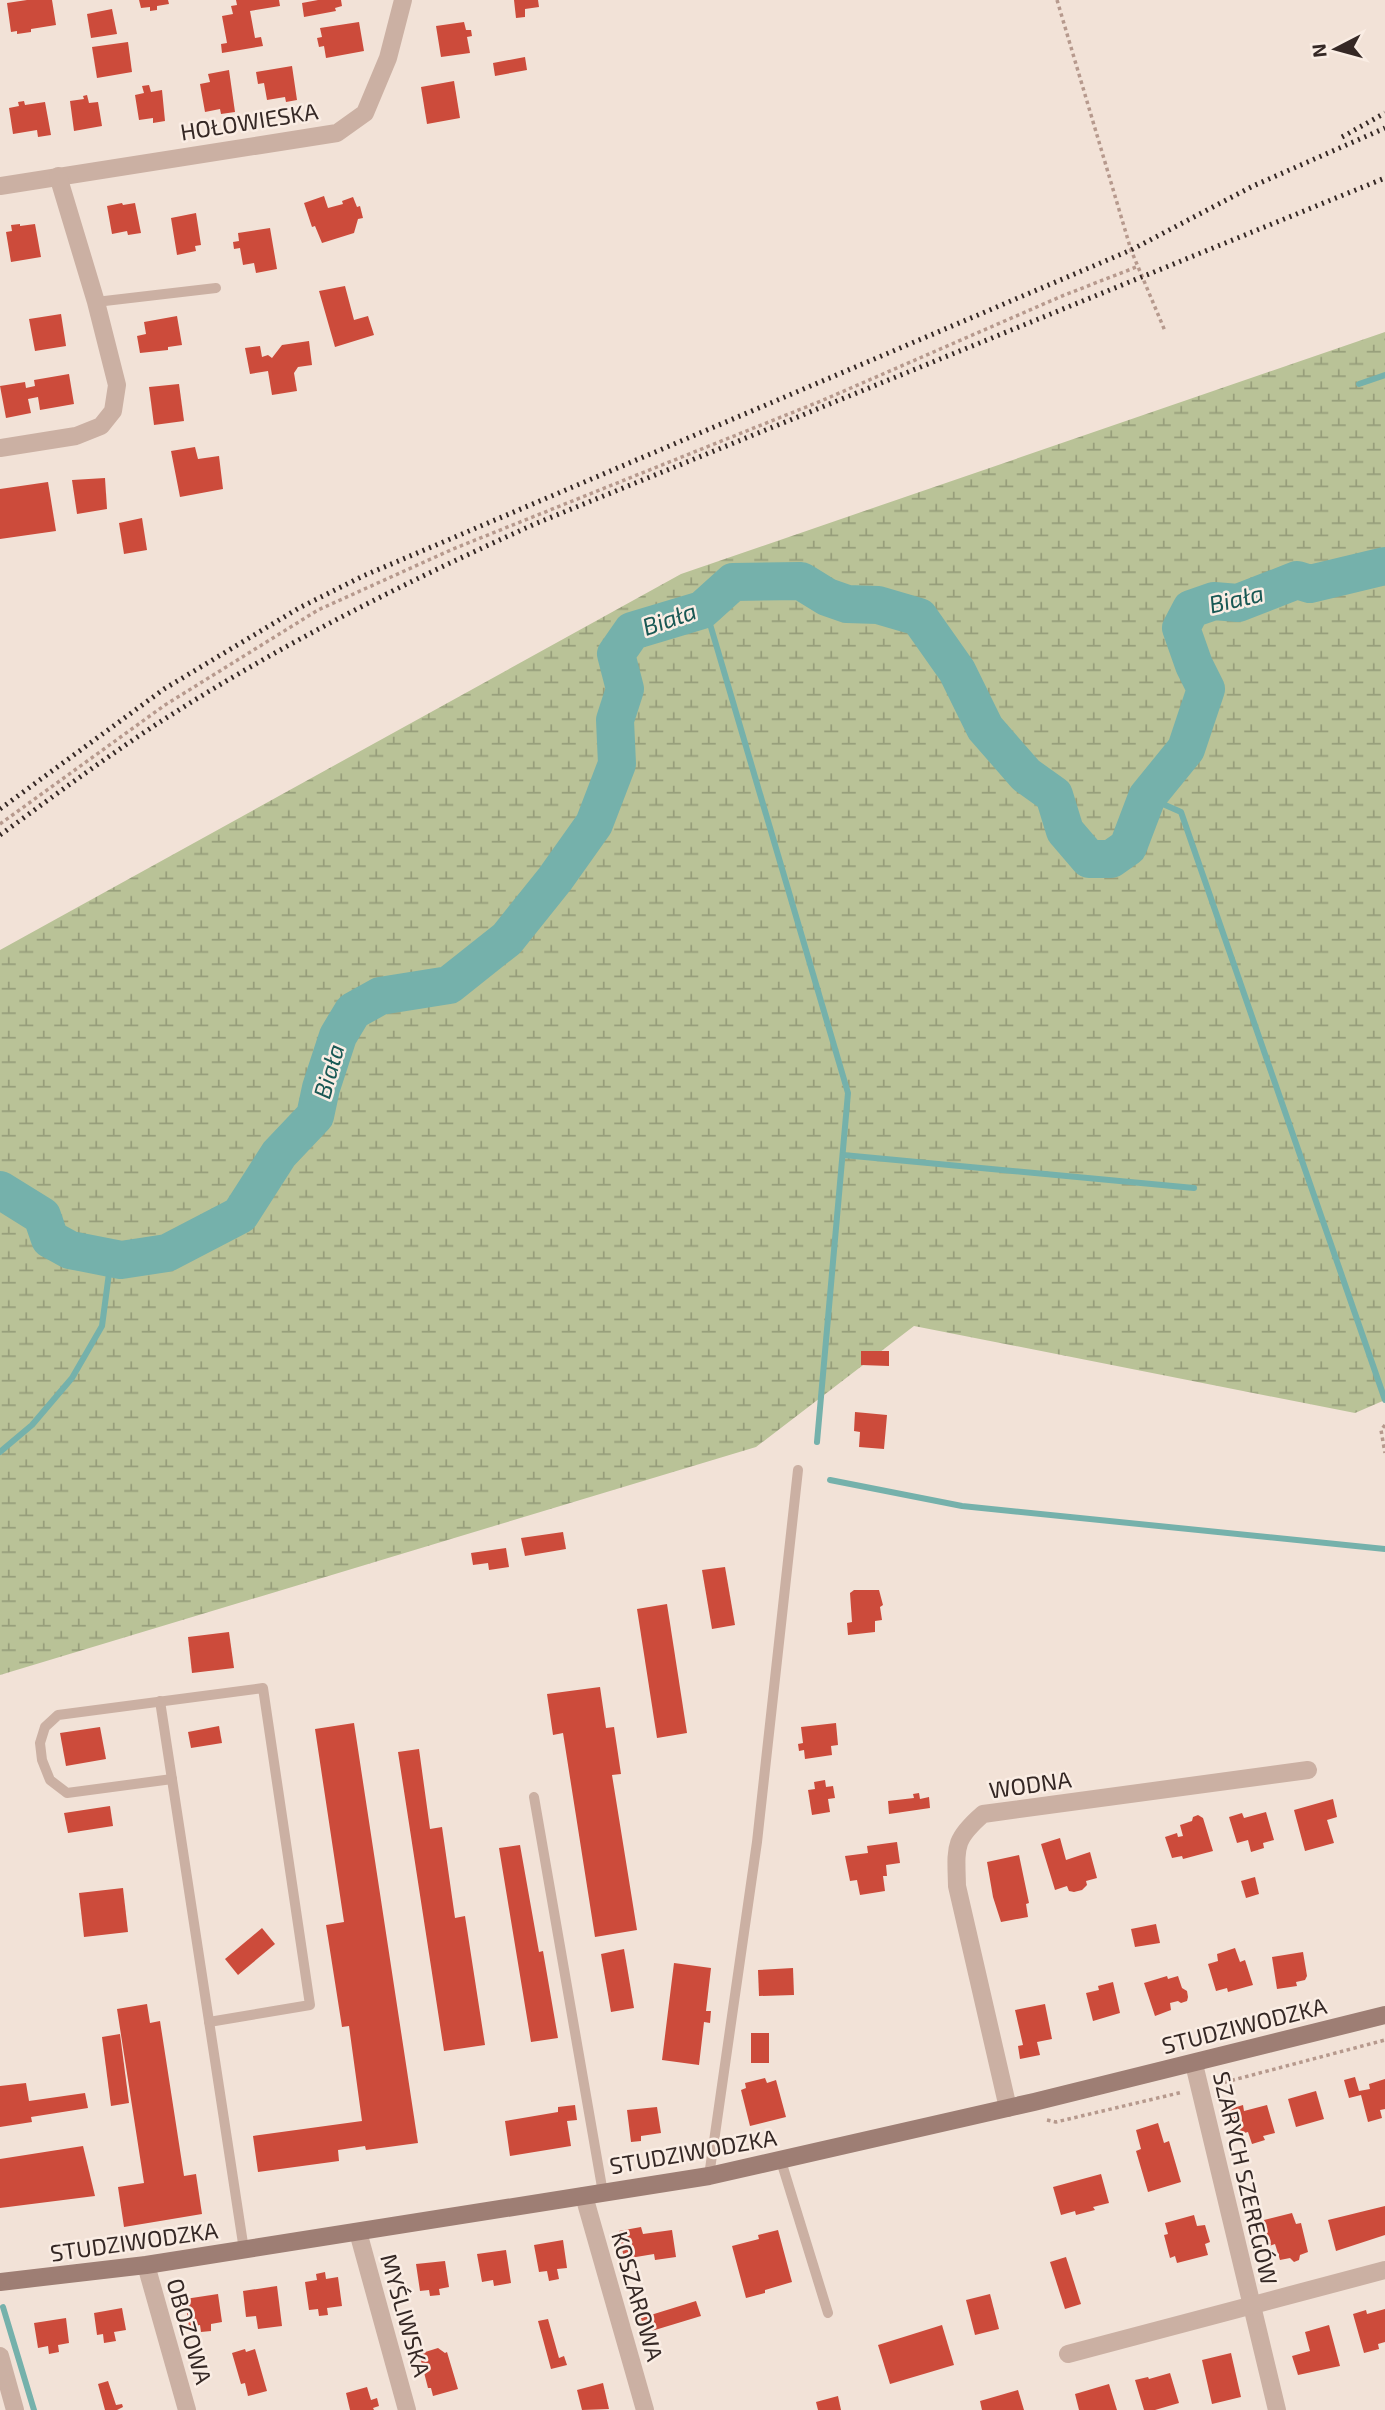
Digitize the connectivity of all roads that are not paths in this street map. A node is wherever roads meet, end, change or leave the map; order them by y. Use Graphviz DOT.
graph roads {
  1 [pos="403,0"];
  2 [pos="58,176"];
  3 [pos="0,186"];
  4 [pos="216,288"];
  5 [pos="96,302"];
  6 [pos="0,448"];
  7 [pos="798,1470"];
  8 [pos="160,1702"];
  9 [pos="1308,1770"];
  10 [pos="172,1779"];
  11 [pos="534,1797"];
  12 [pos="1385,2015"];
  13 [pos="209,2022"];
  14 [pos="1194,2064"];
  15 [pos="1008,2108"];
  16 [pos="781,2161"];
  17 [pos="709,2176"];
  18 [pos="603,2193"];
  19 [pos="584,2196"];
  20 [pos="358,2232"];
  21 [pos="244,2250"];
  22 [pos="146,2265"];
  23 [pos="1385,2270"];
  24 [pos="0,2282"];
  25 [pos="1251,2305"];
  26 [pos="828,2313"];
  27 [pos="1068,2354"];
  28 [pos="0,2356"];
  29 [pos="15,2410"];
  30 [pos="187,2410"];
  31 [pos="407,2410"];
  32 [pos="645,2410"];
  33 [pos="1277,2410"];
  1 -- 2 [label="street, HOŁOWIESKA"];
  2 -- 3 [label="street, HOŁOWIESKA"];
  2 -- 5 [label="street"];
  4 -- 5 [label="lane"];
  5 -- 6 [label="street"];
  7 -- 17 [label="lane"];
  8 -- 10 [label="lane"];
  8 -- 10 [label="lane"];
  8 -- 13 [label="lane"];
  9 -- 15 [label="street, WODNA"];
  10 -- 13 [label="lane"];
  11 -- 18 [label="lane"];
  12 -- 14 [label="street, STUDZIWODZKA"];
  13 -- 21 [label="lane"];
  14 -- 15 [label="street, STUDZIWODZKA"];
  14 -- 25 [label="street, SZARYCH SZEREGÓW"];
  15 -- 16 [label="street, STUDZIWODZKA"];
  16 -- 17 [label="street, STUDZIWODZKA"];
  16 -- 26 [label="lane"];
  17 -- 18 [label="street, STUDZIWODZKA"];
  18 -- 19 [label="street, STUDZIWODZKA"];
  19 -- 20 [label="street, STUDZIWODZKA"];
  19 -- 32 [label="street, KOSZAROWA"];
  20 -- 21 [label="street, STUDZIWODZKA"];
  20 -- 31 [label="street, MYŚLIWSKA"];
  21 -- 22 [label="street, STUDZIWODZKA"];
  22 -- 24 [label="street, STUDZIWODZKA"];
  22 -- 30 [label="street, OBOZOWA"];
  23 -- 25 [label="street, SZARYCH SZEREGÓW"];
  25 -- 27 [label="street, SZARYCH SZEREGÓW"];
  25 -- 33 [label="street"];
  28 -- 29 [label="street"];
}
